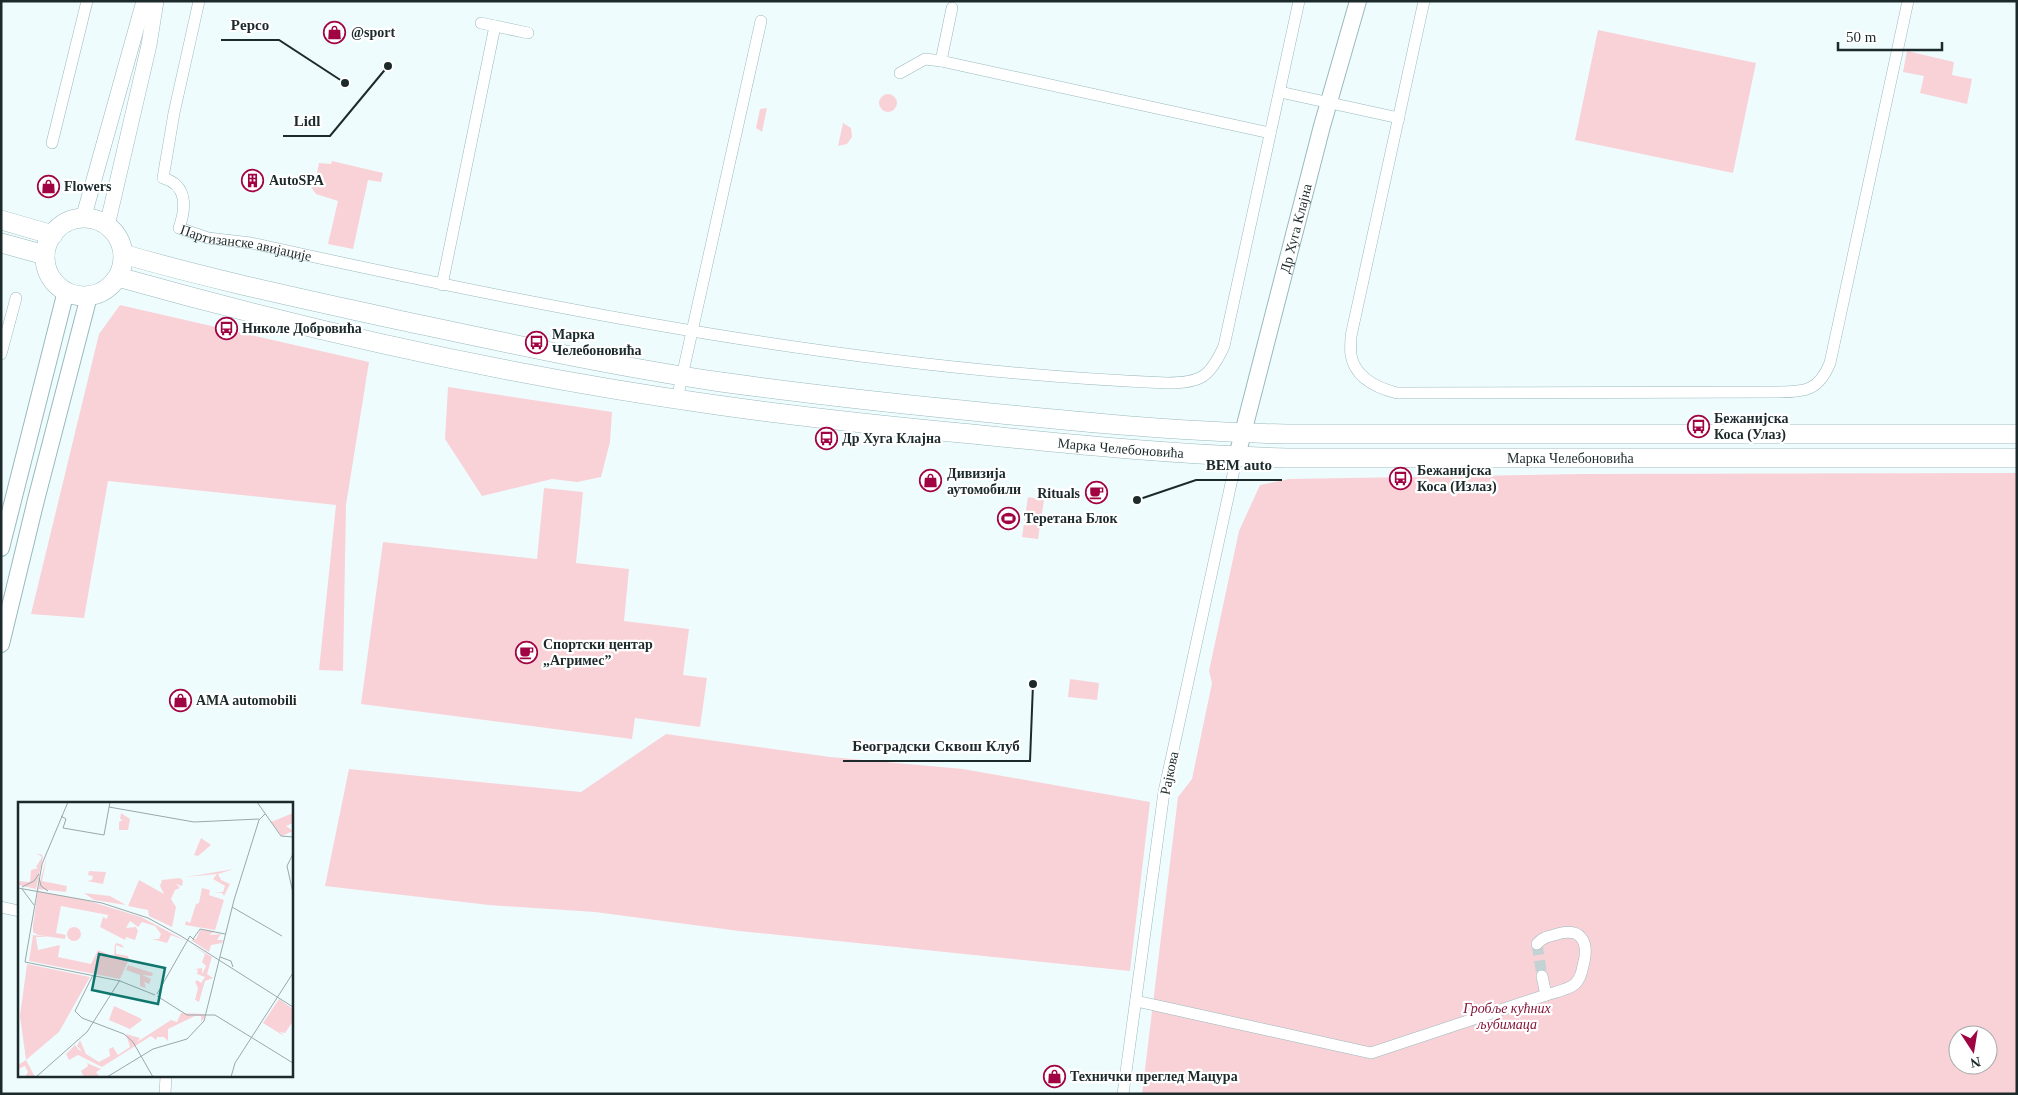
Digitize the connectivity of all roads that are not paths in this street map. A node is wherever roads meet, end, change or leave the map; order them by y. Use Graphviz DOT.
graph roads {
  1 [pos="87,1"];
  2 [pos="144,1"];
  3 [pos="156,1"];
  4 [pos="199,1"];
  5 [pos="1299,1"];
  6 [pos="1358,1"];
  7 [pos="1424,1"];
  8 [pos="1908,1"];
  9 [pos="952,8"];
  10 [pos="761,21"];
  11 [pos="481,23"];
  12 [pos="495,26"];
  13 [pos="528,33"];
  14 [pos="941,61"];
  15 [pos="900,73"];
  16 [pos="1280,92"];
  17 [pos="1329,103"];
  18 [pos="1399,118"];
  19 [pos="1270,133"];
  20 [pos="52,143"];
  21 [pos="83,219"];
  22 [pos="1,220"];
  23 [pos="106,226"];
  24 [pos="52,235"];
  25 [pos="1,243"];
  26 [pos="123,254"];
  27 [pos="46,255"];
  28 [pos="118,277"];
  29 [pos="442,284"];
  30 [pos="66,291"];
  31 [pos="89,296"];
  32 [pos="16,298"];
  33 [pos="691,332"];
  34 [pos="1,354"];
  35 [pos="682,376"];
  36 [pos="678,399"];
  37 [pos="1243,433"];
  38 [pos="2017,434"];
  39 [pos="1237,456"];
  40 [pos="2017,458"];
  41 [pos="1,548"];
  42 [pos="1,644"];
  43 [pos="1,908"];
  44 [pos="18,911"];
  45 [pos="1537,944"];
  46 [pos="1542,976"];
  47 [pos="1546,995"];
  48 [pos="1136,1001"];
  49 [pos="166,1078"];
  50 [pos="164,1094"];
  51 [pos="1123,1094"];
  1 -- 20 [label="street"];
  2 -- 21 [label="street"];
  3 -- 23 [label="street"];
  4 -- 29 [label="street, Партизанске авијације"];
  5 -- 16 [label="street"];
  6 -- 17 [label="main road, Др Хуга Клајна"];
  7 -- 18 [label="street"];
  8 -- 18 [label="street"];
  9 -- 14 [label="street"];
  10 -- 33 [label="street"];
  11 -- 12 [label="street"];
  12 -- 13 [label="street"];
  12 -- 29 [label="street"];
  14 -- 15 [label="street"];
  14 -- 19 [label="street"];
  16 -- 17 [label="street"];
  16 -- 19 [label="street"];
  17 -- 18 [label="street"];
  17 -- 37 [label="main road, Др Хуга Клајна"];
  19 -- 33 [label="street"];
  21 -- 23 [label="main road"];
  21 -- 24 [label="main road"];
  22 -- 24 [label="main road"];
  23 -- 26 [label="main road"];
  24 -- 27 [label="main road"];
  25 -- 27 [label="main road"];
  26 -- 28 [label="main road"];
  26 -- 35 [label="main road, Марка Челебоновића"];
  27 -- 30 [label="main road"];
  28 -- 31 [label="main road"];
  28 -- 36 [label="main road, Марка Челебоновића"];
  29 -- 33 [label="street"];
  30 -- 31 [label="main road"];
  30 -- 41 [label="main road"];
  31 -- 42 [label="main road"];
  32 -- 34 [label="street"];
  33 -- 35 [label="street"];
  35 -- 36 [label="street"];
  35 -- 37 [label="main road, Марка Челебоновића"];
  36 -- 39 [label="main road, Марка Челебоновића"];
  37 -- 38 [label="main road, Марка Челебоновића"];
  37 -- 39 [label="main road, Др Хуга Клајна"];
  39 -- 40 [label="main road, Марка Челебоновића"];
  39 -- 48 [label="street, Рајкова"];
  43 -- 44 [label="street"];
  45 -- 47 [label="street"];
  46 -- 47 [label="street"];
  47 -- 48 [label="street"];
  48 -- 51 [label="street, Рајкова"];
  49 -- 50 [label="street"];
}
